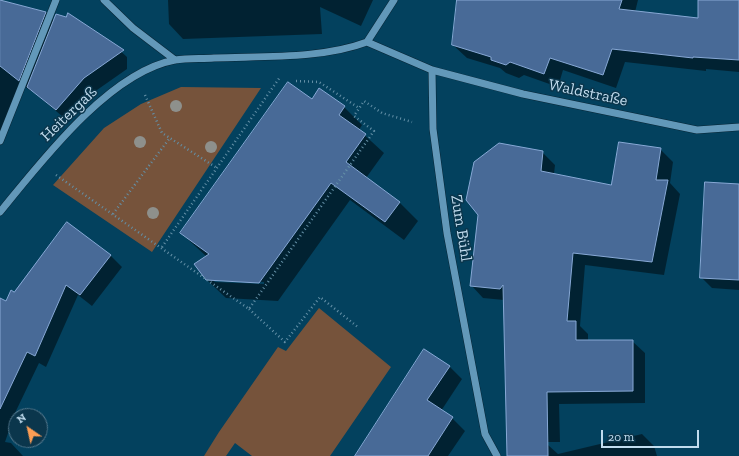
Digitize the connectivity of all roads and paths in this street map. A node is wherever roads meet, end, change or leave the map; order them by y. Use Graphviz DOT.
graph roads {
  1 [pos="56,0"];
  2 [pos="104,0"];
  3 [pos="394,0"];
  4 [pos="368,42"];
  5 [pos="295,55"];
  6 [pos="175,60"];
  7 [pos="432,70"];
  8 [pos="137,75"];
  9 [pos="296,81"];
  10 [pos="359,108"];
  11 [pos="739,127"];
  12 [pos="433,129"];
  13 [pos="170,139"];
  14 [pos="0,141"];
  15 [pos="40,164"];
  16 [pos="217,168"];
  17 [pos="0,212"];
  18 [pos="113,214"];
  19 [pos="162,248"];
  20 [pos="249,309"];
  21 [pos="359,328"];
  22 [pos="497,456"];
  1 -- 14 [label="street"];
  2 -- 6 [label="street"];
  3 -- 4 [label="street"];
  4 -- 5 [label="street, Heitergaß"];
  4 -- 7 [label="street"];
  5 -- 6 [label="street, Heitergaß"];
  5 -- 16 [label="path"];
  6 -- 8 [label="street, Heitergaß"];
  7 -- 11 [label="street, Waldstraße"];
  7 -- 12 [label="street, Zum Bühl"];
  8 -- 13 [label="path"];
  8 -- 15 [label="street, Heitergaß"];
  9 -- 10 [label="path"];
  10 -- 12 [label="path"];
  10 -- 20 [label="path"];
  12 -- 22 [label="street, Zum Bühl"];
  13 -- 16 [label="path"];
  13 -- 18 [label="path"];
  15 -- 17 [label="street, Heitergaß"];
  15 -- 18 [label="path"];
  16 -- 19 [label="path"];
  18 -- 19 [label="path"];
  19 -- 20 [label="path"];
  20 -- 21 [label="path"];
}
